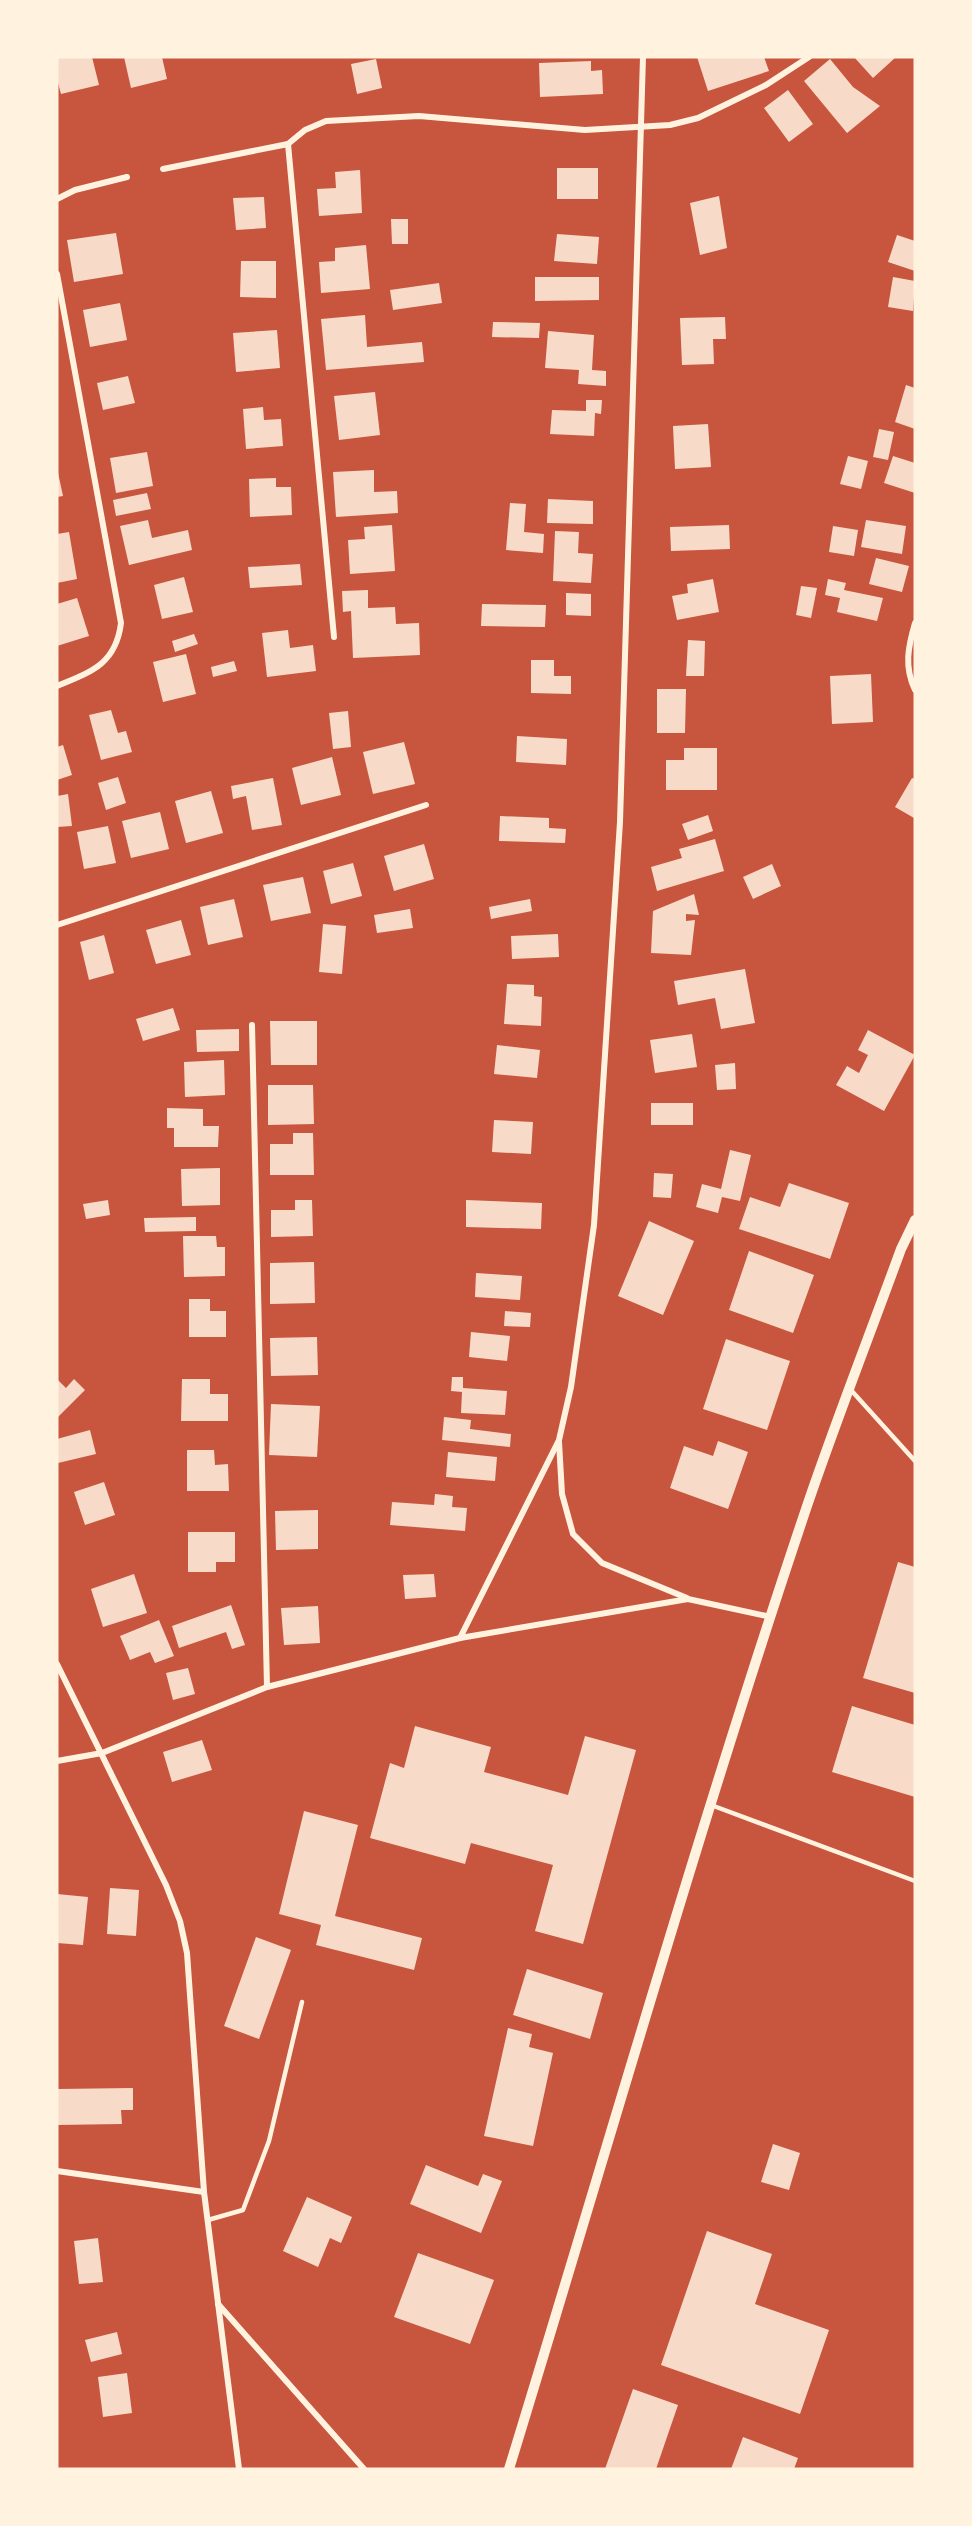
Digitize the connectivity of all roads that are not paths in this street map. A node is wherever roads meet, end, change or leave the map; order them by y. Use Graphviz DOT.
graph roads {
  1 [pos="643,57"];
  2 [pos="809,57"];
  3 [pos="641,128"];
  4 [pos="288,144"];
  5 [pos="163,169"];
  6 [pos="127,177"];
  7 [pos="57,199"];
  8 [pos="57,274"];
  9 [pos="915,623"];
  10 [pos="334,637"];
  11 [pos="57,686"];
  12 [pos="915,690"];
  13 [pos="426,805"];
  14 [pos="57,925"];
  15 [pos="252,1025"];
  16 [pos="915,1220"];
  17 [pos="850,1389"];
  18 [pos="559,1440"];
  19 [pos="915,1461"];
  20 [pos="688,1599"];
  21 [pos="771,1617"];
  22 [pos="460,1638"];
  23 [pos="57,1664"];
  24 [pos="267,1687"];
  25 [pos="102,1753"];
  26 [pos="57,1761"];
  27 [pos="711,1804"];
  28 [pos="915,1881"];
  29 [pos="302,2002"];
  30 [pos="57,2171"];
  31 [pos="204,2192"];
  32 [pos="208,2220"];
  33 [pos="218,2304"];
  34 [pos="239,2469"];
  35 [pos="364,2469"];
  36 [pos="508,2469"];
  1 -- 3 [label="street"];
  2 -- 3 [label="street"];
  3 -- 4 [label="street"];
  3 -- 18 [label="street"];
  4 -- 5 [label="street"];
  4 -- 10 [label="street"];
  6 -- 7 [label="street"];
  8 -- 11 [label="street"];
  9 -- 12 [label="street"];
  13 -- 14 [label="street"];
  15 -- 24 [label="street"];
  16 -- 17 [label="street"];
  17 -- 19 [label="lane"];
  17 -- 21 [label="street"];
  18 -- 20 [label="street"];
  18 -- 22 [label="street"];
  20 -- 21 [label="street"];
  20 -- 22 [label="street"];
  21 -- 27 [label="street"];
  22 -- 24 [label="street"];
  23 -- 25 [label="street"];
  24 -- 25 [label="street"];
  25 -- 26 [label="street"];
  25 -- 31 [label="street"];
  27 -- 28 [label="lane"];
  27 -- 36 [label="street"];
  29 -- 32 [label="lane"];
  30 -- 31 [label="street"];
  31 -- 32 [label="street"];
  32 -- 33 [label="street"];
  33 -- 34 [label="street"];
  33 -- 35 [label="street"];
}
